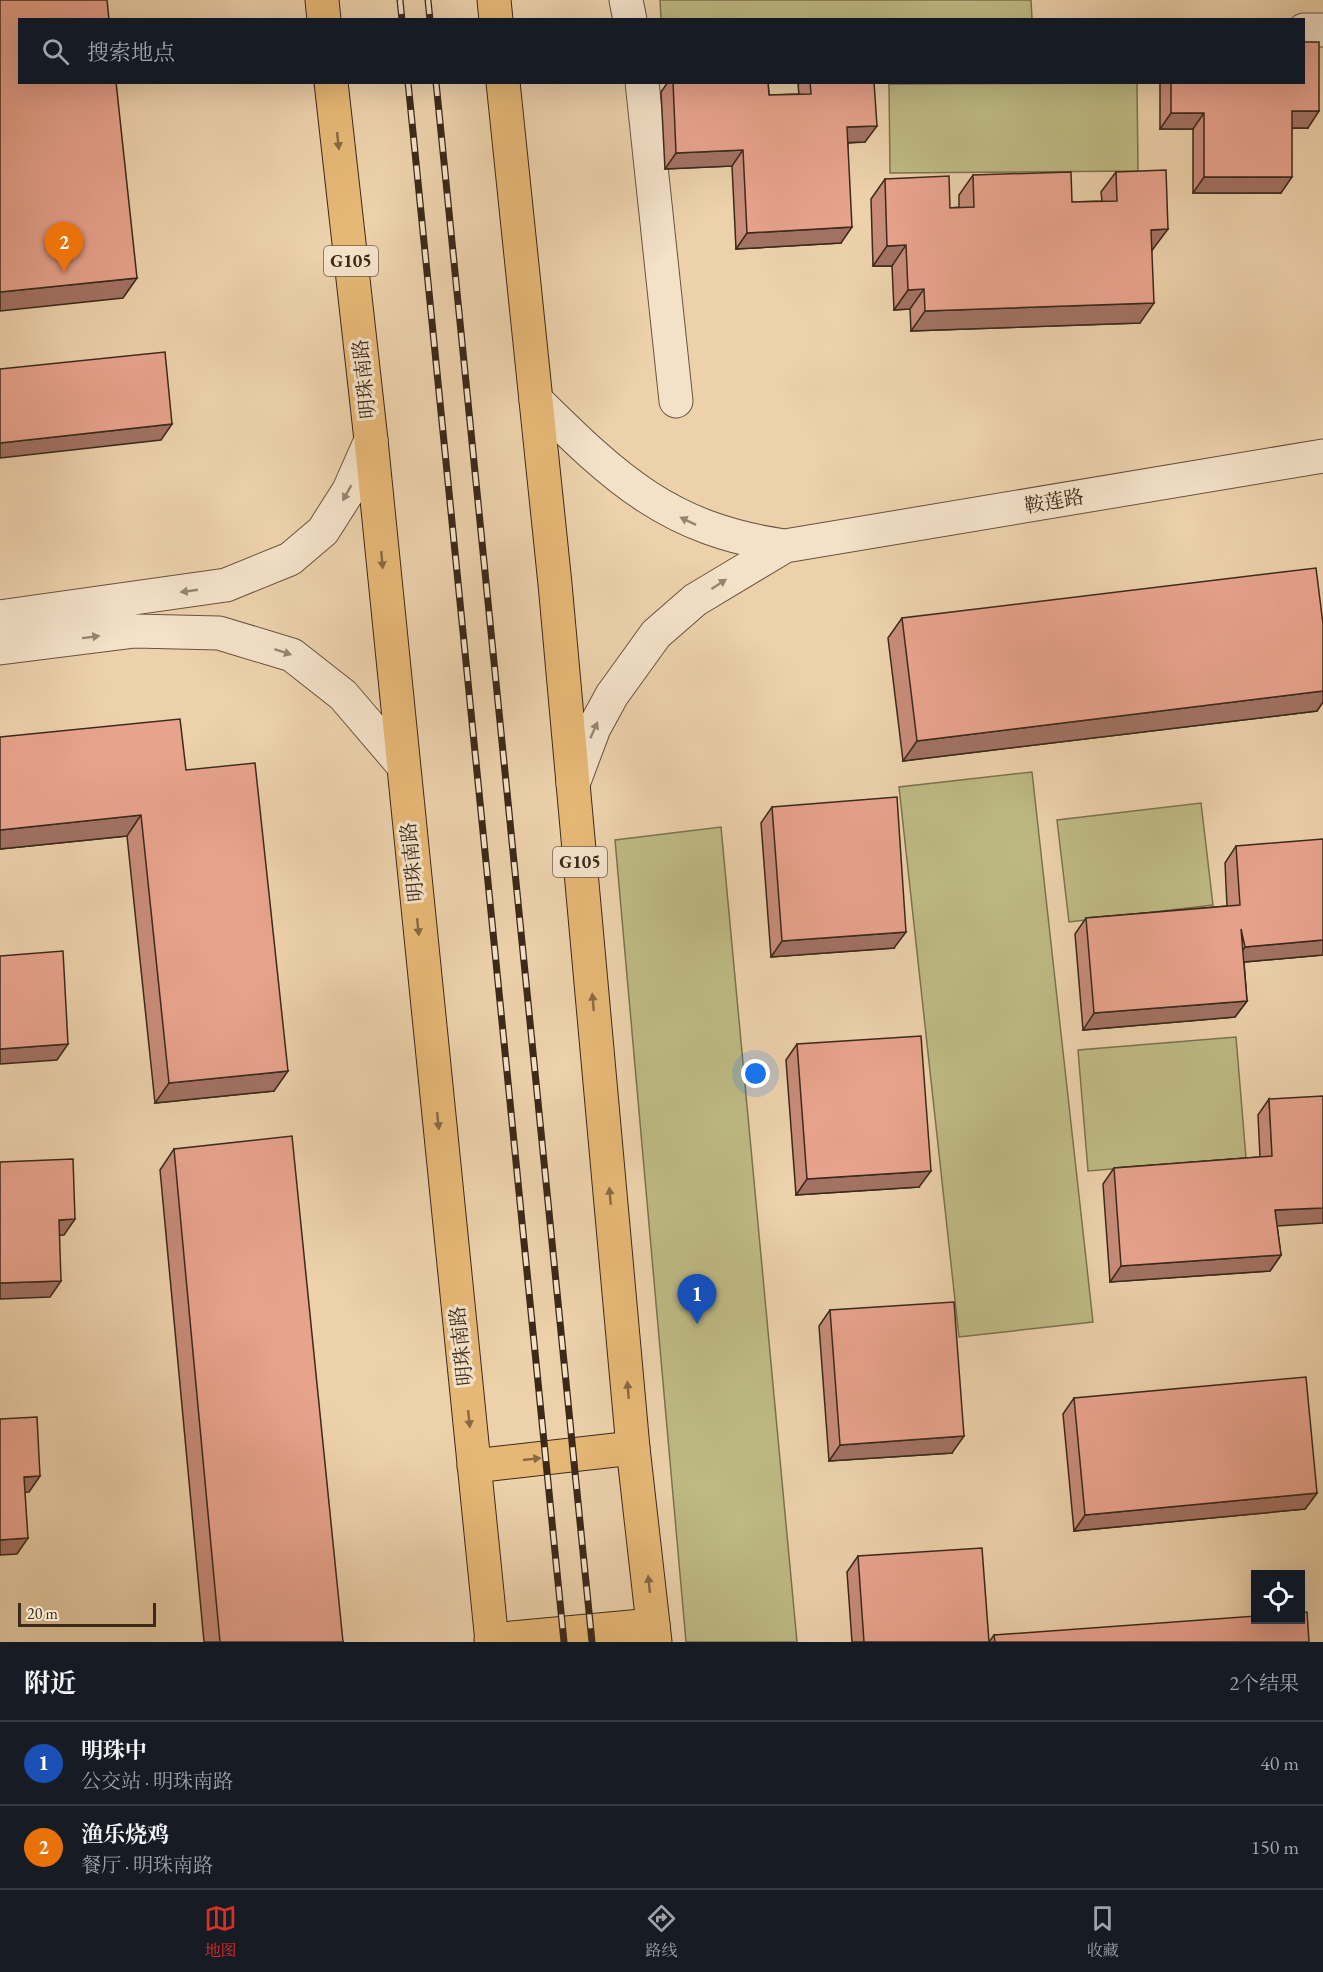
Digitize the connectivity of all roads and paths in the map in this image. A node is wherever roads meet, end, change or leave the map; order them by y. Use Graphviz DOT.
graph roads {
  1 [pos="322,0"];
  2 [pos="494,0"];
  3 [pos="626,0"];
  4 [pos="324,18"];
  5 [pos="496,18"];
  6 [pos="630,18"];
  7 [pos="1305,30"];
  8 [pos="1323,30"];
  9 [pos="331,84"];
  10 [pos="502,84"];
  11 [pos="642,84"];
  12 [pos="536,400"];
  13 [pos="676,401"];
  14 [pos="371,440"];
  15 [pos="1323,456"];
  16 [pos="785,546"];
  17 [pos="20,625"];
  18 [pos="0,648"];
  19 [pos="402,764"];
  20 [pos="573,784"];
  21 [pos="633,1448"];
  22 [pos="474,1466"];
  23 [pos="654,1634"];
  24 [pos="492,1641"];
  1 -- 4 [label="main road"];
  2 -- 5 [label="main road"];
  3 -- 6 [label="street"];
  7 -- 8 [label="street"];
  9 -- 14 [label="main road, 明珠南路 / G105, one-way"];
  10 -- 12 [label="main road, G105"];
  11 -- 13 [label="street"];
  16 -- 12 [label="street, one-way"];
  12 -- 20 [label="main road, G105"];
  14 -- 17 [label="street, one-way"];
  14 -- 19 [label="main road, 明珠南路 / G105, one-way"];
  15 -- 16 [label="street, 鞍莲路"];
  20 -- 16 [label="street, one-way"];
  17 -- 18 [label="street"];
  17 -- 19 [label="street, one-way"];
  19 -- 22 [label="main road, 明珠南路 / G105, one-way"];
  21 -- 20 [label="main road, G105, one-way"];
  22 -- 21 [label="main road, one-way"];
  23 -- 21 [label="main road, G105, one-way"];
  22 -- 24 [label="main road, 明珠南路 / G105"];
  23 -- 24 [label="main road"];
}
